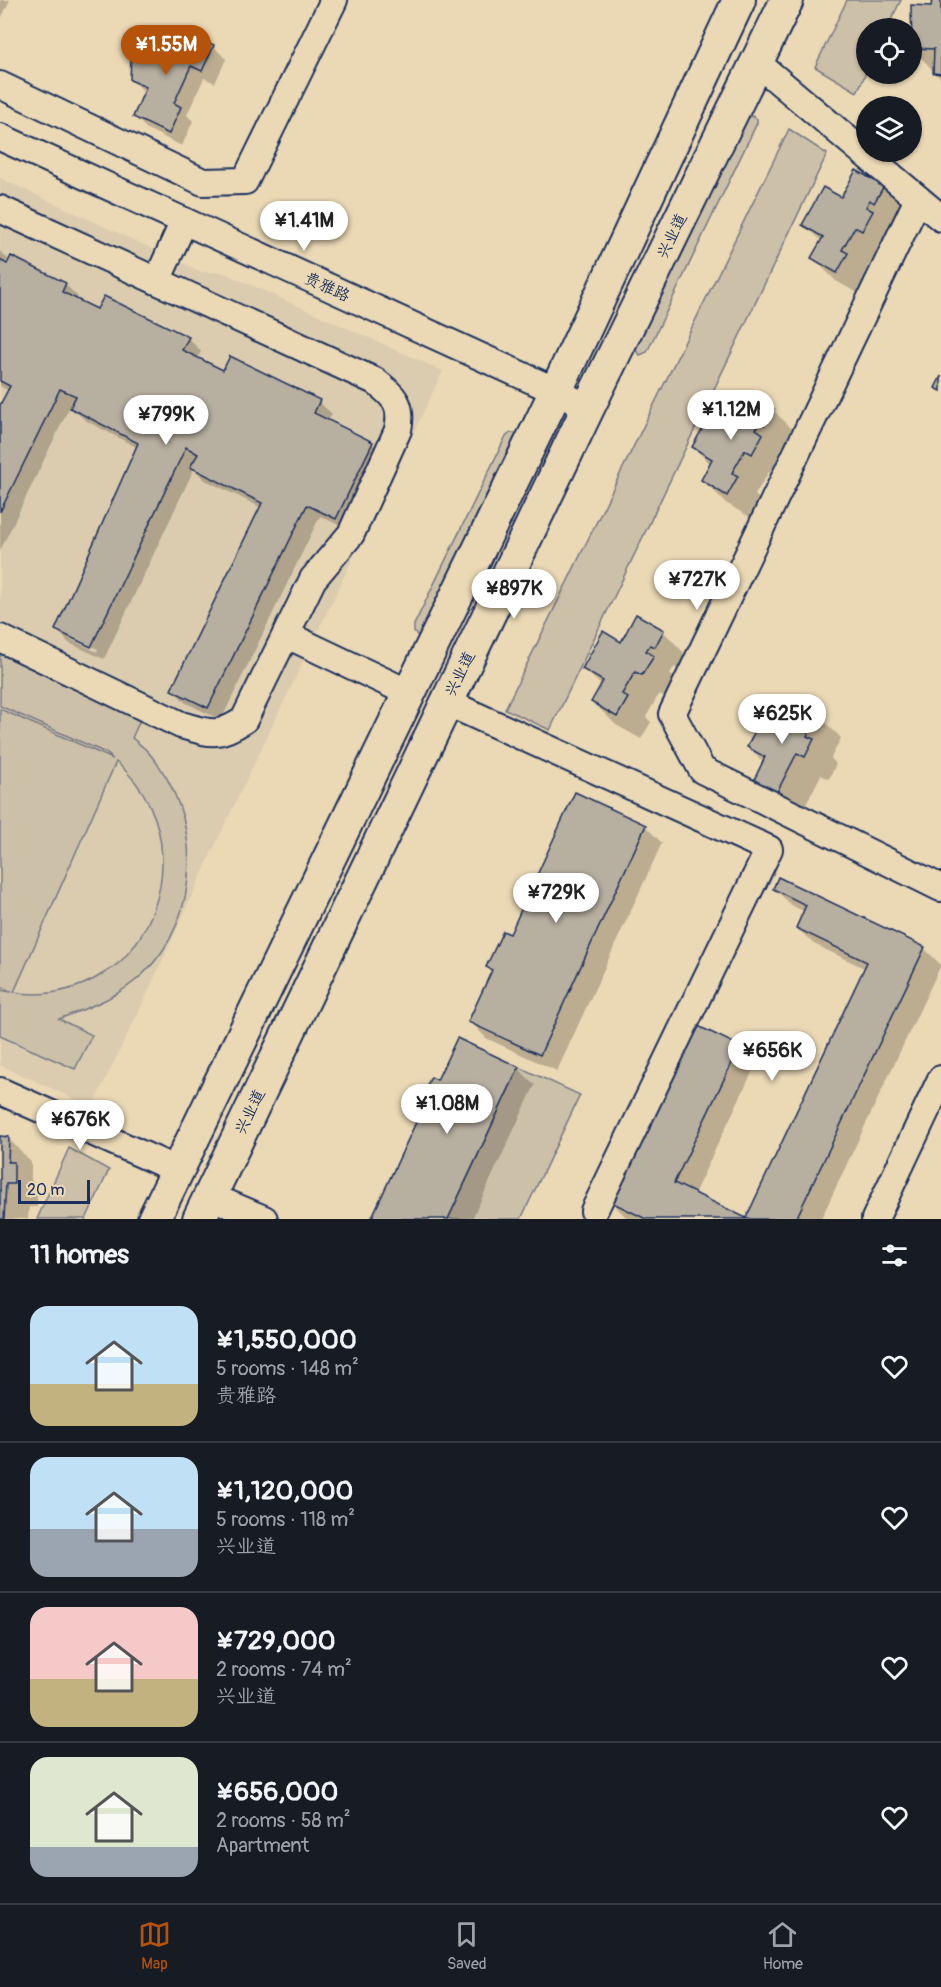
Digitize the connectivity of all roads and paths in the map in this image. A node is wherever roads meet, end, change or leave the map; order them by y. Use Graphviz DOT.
graph roads {
  1 [pos="334,0"];
  2 [pos="787,0"];
  3 [pos="735,2"];
  4 [pos="756,62"];
  5 [pos="0,85"];
  6 [pos="0,137"];
  7 [pos="918,199"];
  8 [pos="0,209"];
  9 [pos="941,218"];
  10 [pos="184,221"];
  11 [pos="157,281"];
  12 [pos="556,391"];
  13 [pos="588,408"];
  14 [pos="287,635"];
  15 [pos="0,638"];
  16 [pos="409,693"];
  17 [pos="446,702"];
  18 [pos="941,888"];
  19 [pos="941,1079"];
  20 [pos="0,1091"];
  21 [pos="177,1170"];
  22 [pos="204,1207"];
  23 [pos="594,1210"];
  24 [pos="154,1219"];
  25 [pos="264,1219"];
  26 [pos="874,1219"];
  1 -- 5 [label="street"];
  2 -- 4 [label="main road, 兴业道"];
  3 -- 12 [label="main road"];
  4 -- 7 [label="street"];
  4 -- 13 [label="main road, 兴业道"];
  6 -- 10 [label="street, 贵雅路"];
  7 -- 9 [label="street"];
  7 -- 18 [label="street"];
  8 -- 11 [label="street"];
  10 -- 11 [label="street"];
  10 -- 12 [label="street, 贵雅路"];
  11 -- 14 [label="street"];
  12 -- 13 [label="street, 贵雅路"];
  12 -- 16 [label="main road"];
  13 -- 17 [label="main road, 兴业道"];
  14 -- 15 [label="street"];
  14 -- 16 [label="street"];
  16 -- 21 [label="main road"];
  17 -- 22 [label="main road, 兴业道"];
  17 -- 23 [label="street"];
  19 -- 26 [label="street"];
  20 -- 21 [label="street"];
  21 -- 24 [label="main road"];
  22 -- 25 [label="street"];
}
